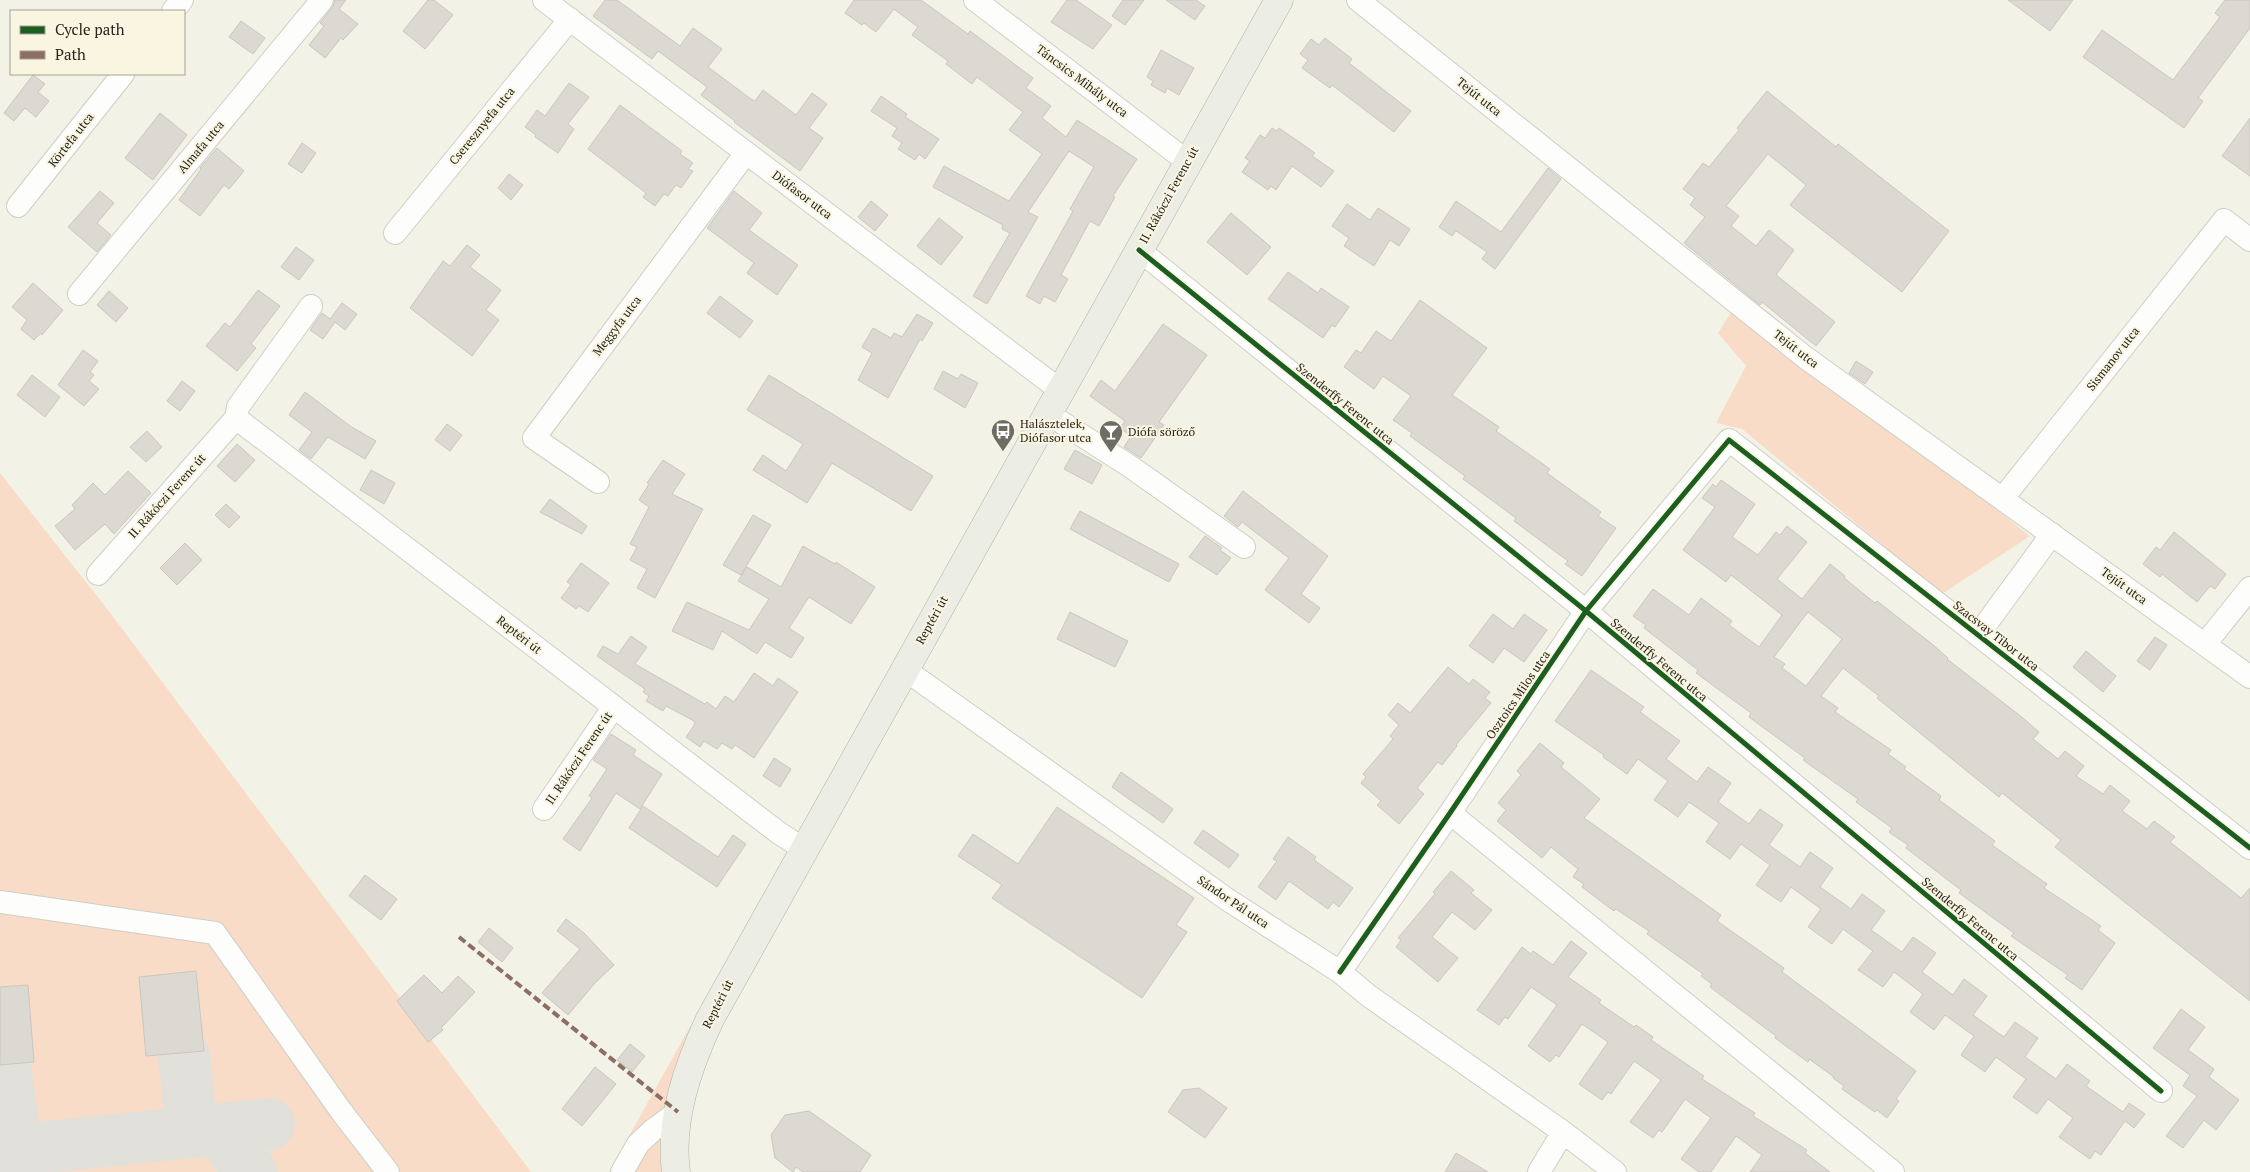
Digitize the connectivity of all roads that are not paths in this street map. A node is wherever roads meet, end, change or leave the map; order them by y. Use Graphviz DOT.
graph roads {
  1 [pos="182,0"];
  2 [pos="322,0"];
  3 [pos="544,0"];
  4 [pos="975,0"];
  5 [pos="1279,0"];
  6 [pos="1358,0"];
  7 [pos="174,10"];
  8 [pos="570,19"];
  9 [pos="122,75"];
  10 [pos="746,153"];
  11 [pos="1188,162"];
  12 [pos="18,206"];
  13 [pos="395,233"];
  14 [pos="2250,240"];
  15 [pos="1139,250"];
  16 [pos="79,294"];
  17 [pos="311,306"];
  18 [pos="1054,402"];
  19 [pos="236,418"];
  20 [pos="1729,440"];
  21 [pos="598,482"];
  22 [pos="2003,498"];
  23 [pos="2052,534"];
  24 [pos="1244,547"];
  25 [pos="98,574"];
  26 [pos="2250,588"];
  27 [pos="1586,611"];
  28 [pos="1978,635"];
  29 [pos="2205,644"];
  30 [pos="904,669"];
  31 [pos="2250,676"];
  32 [pos="613,708"];
  33 [pos="544,809"];
  34 [pos="1450,813"];
  35 [pos="2250,848"];
  36 [pos="804,849"];
  37 [pos="0,902"];
  38 [pos="1340,972"];
  39 [pos="2162,1091"];
  40 [pos="678,1112"];
  41 [pos="1563,1132"];
  42 [pos="388,1172"];
  43 [pos="622,1172"];
  44 [pos="676,1172"];
  45 [pos="1539,1172"];
  46 [pos="1615,1172"];
  47 [pos="1893,1172"];
  1 -- 7 [label="street"];
  2 -- 16 [label="street, Almafa utca"];
  3 -- 8 [label="street, Diófasor utca"];
  4 -- 11 [label="street, Táncsics Mihály utca"];
  5 -- 11 [label="main road, II. Rákóczi Ferenc út"];
  6 -- 22 [label="street, Tejút utca"];
  8 -- 10 [label="street, Diófasor utca"];
  8 -- 13 [label="street, Cseresznyefa utca"];
  9 -- 12 [label="street, Körtefa utca"];
  10 -- 18 [label="street, Diófasor utca"];
  10 -- 21 [label="street, Meggyfa utca"];
  11 -- 15 [label="main road, II. Rákóczi Ferenc út"];
  14 -- 22 [label="street, Sismanov utca"];
  15 -- 18 [label="main road, II. Rákóczi Ferenc út"];
  15 -- 27 [label="street, Szenderffy Ferenc utca"];
  17 -- 19 [label="street, II. Rákóczi Ferenc út"];
  18 -- 24 [label="street, Diófasor utca"];
  18 -- 30 [label="main road, Reptéri út"];
  19 -- 25 [label="street, II. Rákóczi Ferenc út"];
  19 -- 32 [label="street, Reptéri út"];
  20 -- 27 [label="street, Osztoics Milos utca"];
  20 -- 28 [label="street, Szacsvay Tibor utca"];
  22 -- 23 [label="street, Tejút utca"];
  23 -- 28 [label="street"];
  23 -- 29 [label="street, Tejút utca"];
  26 -- 29 [label="street"];
  27 -- 34 [label="street, Osztoics Milos utca"];
  27 -- 39 [label="street, Szenderffy Ferenc utca"];
  28 -- 35 [label="street, Szacsvay Tibor utca"];
  29 -- 31 [label="street, Tejút utca"];
  30 -- 36 [label="main road, Reptéri út"];
  30 -- 38 [label="street, Sándor Pál utca"];
  32 -- 33 [label="street, II. Rákóczi Ferenc út"];
  32 -- 36 [label="street, Reptéri út"];
  34 -- 38 [label="street, Osztoics Milos utca"];
  34 -- 47 [label="street"];
  36 -- 40 [label="main road, Reptéri út"];
  37 -- 42 [label="street"];
  38 -- 41 [label="street, Sándor Pál utca"];
  40 -- 43 [label="street"];
  40 -- 44 [label="main road, Reptéri út"];
  41 -- 45 [label="street"];
  41 -- 46 [label="street, Sándor Pál utca"];
}
